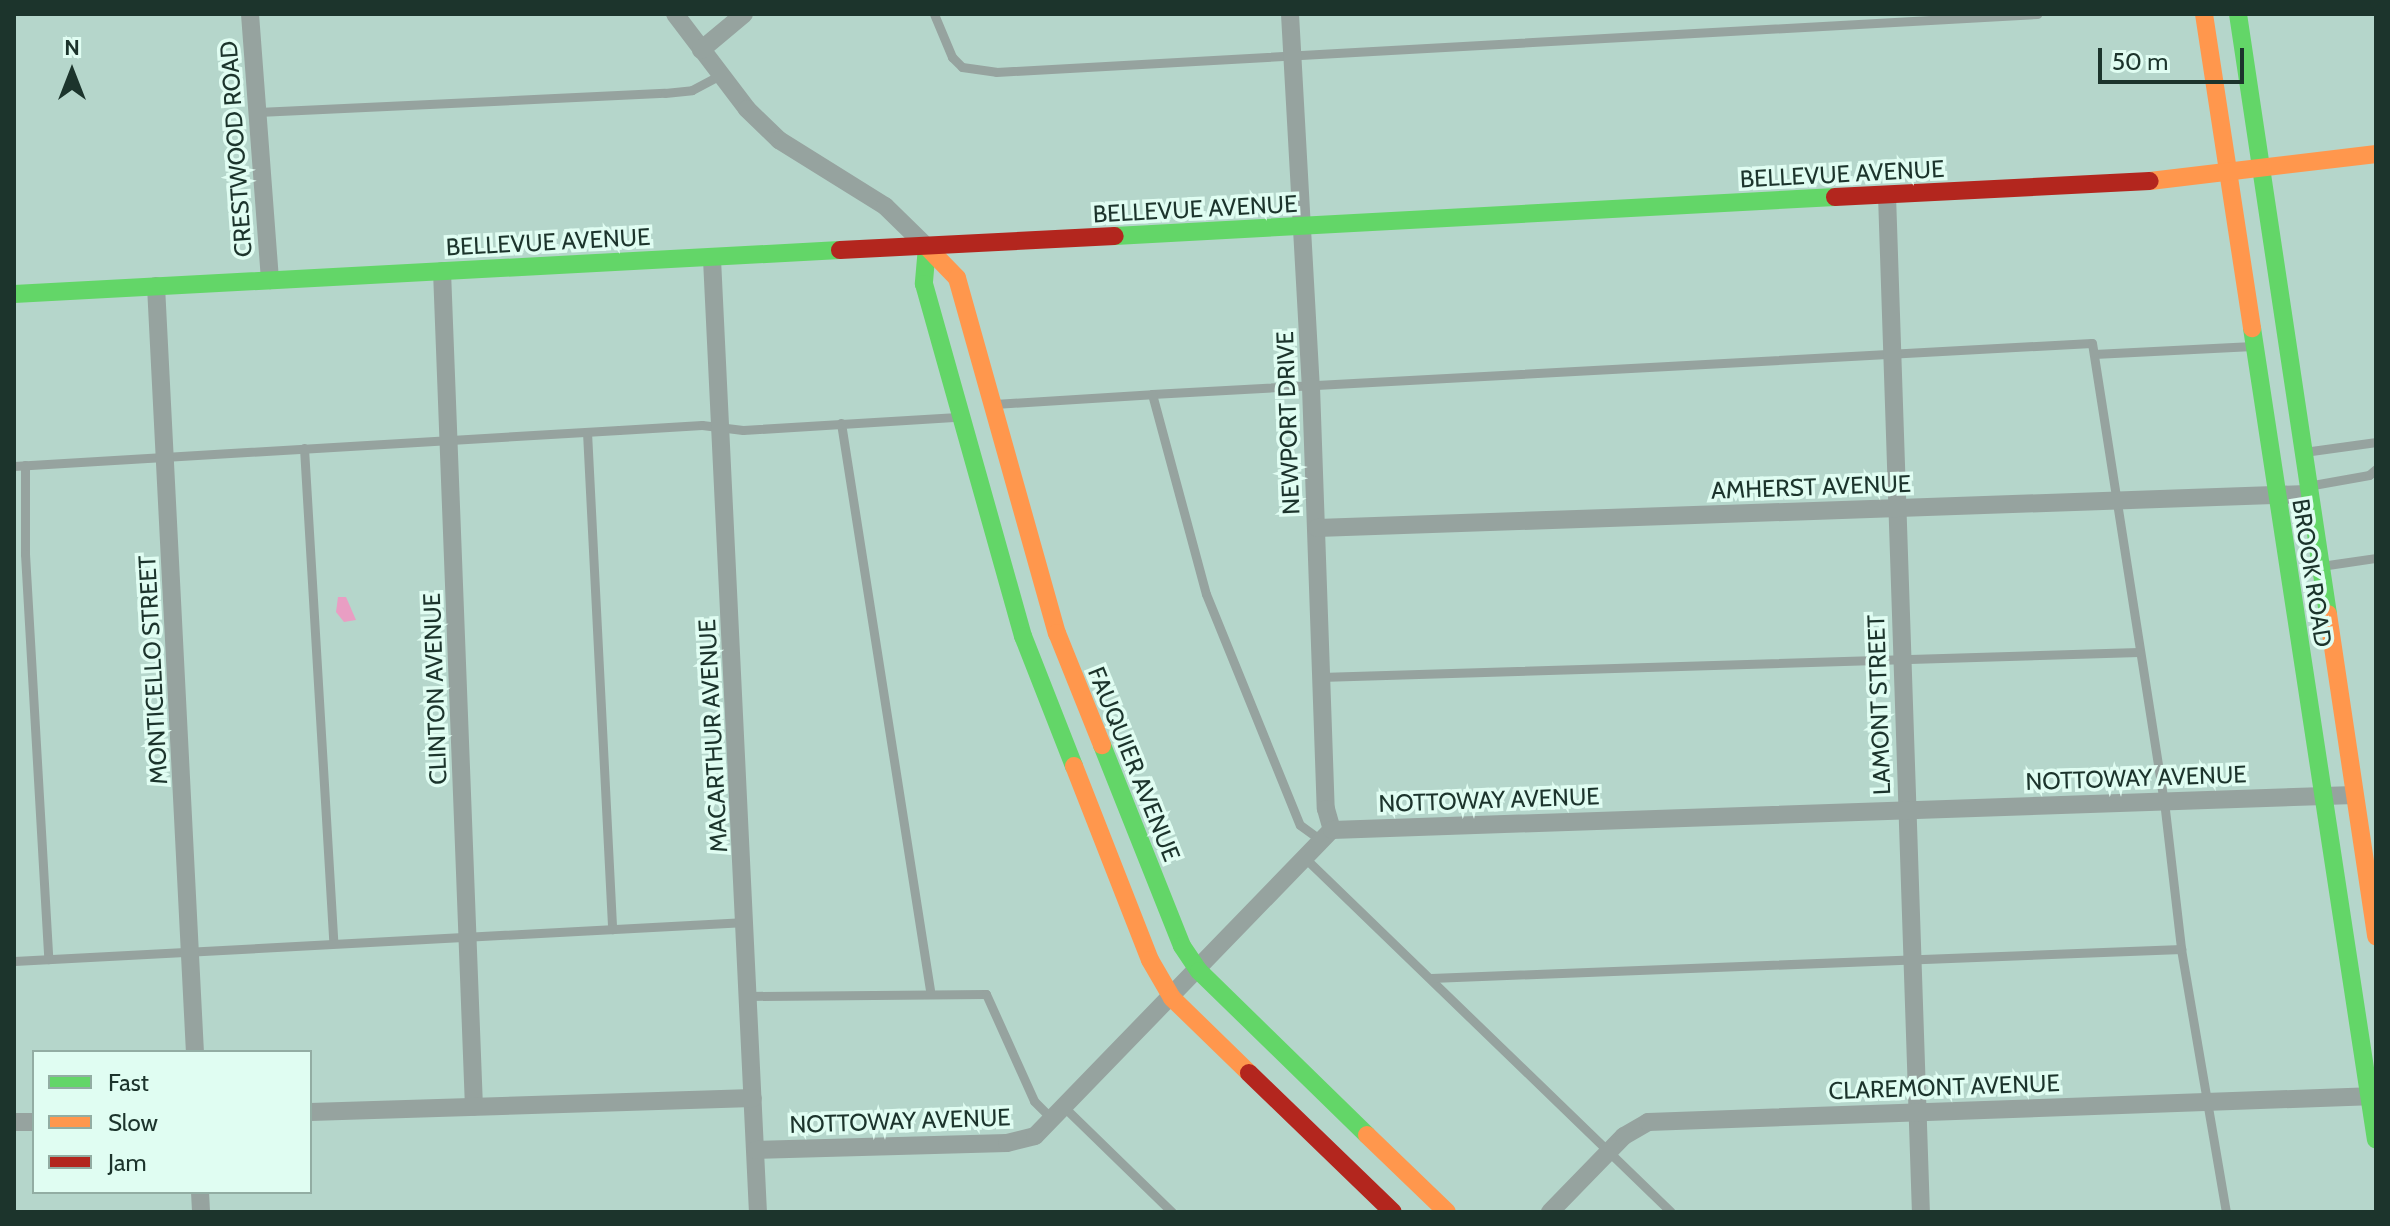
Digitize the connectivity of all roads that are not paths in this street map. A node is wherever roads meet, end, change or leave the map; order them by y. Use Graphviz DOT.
graph roads {
  1 [pos="250,14"];
  2 [pos="675,14"];
  3 [pos="744,14"];
  4 [pos="934,14"];
  5 [pos="1290,14"];
  6 [pos="2037,14"];
  7 [pos="2204,14"];
  8 [pos="2238,14"];
  9 [pos="701,50"];
  10 [pos="1295,57"];
  11 [pos="720,75"];
  12 [pos="258,112"];
  13 [pos="2376,154"];
  14 [pos="2261,171"];
  15 [pos="2227,175"];
  16 [pos="1887,195"];
  17 [pos="1303,227"];
  18 [pos="927,247"];
  19 [pos="712,259"];
  20 [pos="442,271"];
  21 [pos="270,280"];
  22 [pos="156,286"];
  23 [pos="14,294"];
  24 [pos="2253,346"];
  25 [pos="1891,353"];
  26 [pos="2094,354"];
  27 [pos="1311,387"];
  28 [pos="1152,394"];
  29 [pos="992,405"];
  30 [pos="961,417"];
  31 [pos="841,423"];
  32 [pos="723,428"];
  33 [pos="587,432"];
  34 [pos="449,439"];
  35 [pos="2376,442"];
  36 [pos="304,448"];
  37 [pos="2300,452"];
  38 [pos="166,457"];
  39 [pos="19,465"];
  40 [pos="2376,469"];
  41 [pos="2306,490"];
  42 [pos="2275,495"];
  43 [pos="2116,501"];
  44 [pos="1896,508"];
  45 [pos="1317,528"];
  46 [pos="2376,558"];
  47 [pos="2318,567"];
  48 [pos="2139,652"];
  49 [pos="1901,660"];
  50 [pos="1320,677"];
  51 [pos="2354,795"];
  52 [pos="2322,796"];
  53 [pos="2164,801"];
  54 [pos="1907,810"];
  55 [pos="1328,836"];
  56 [pos="1307,860"];
  57 [pos="746,922"];
  58 [pos="612,929"];
  59 [pos="469,935"];
  60 [pos="2376,936"];
  61 [pos="333,941"];
  62 [pos="2181,949"];
  63 [pos="192,951"];
  64 [pos="48,959"];
  65 [pos="14,961"];
  66 [pos="1912,961"];
  67 [pos="1199,971"];
  68 [pos="1431,978"];
  69 [pos="930,990"];
  70 [pos="749,996"];
  71 [pos="1172,998"];
  72 [pos="195,1050"];
  73 [pos="2373,1096"];
  74 [pos="753,1098"];
  75 [pos="2209,1102"];
  76 [pos="474,1106"];
  77 [pos="312,1112"];
  78 [pos="1917,1112"];
  79 [pos="1060,1115"];
  80 [pos="2376,1140"];
  81 [pos="756,1150"];
  82 [pos="1608,1153"];
  83 [pos="758,1212"];
  84 [pos="1172,1212"];
  85 [pos="1393,1212"];
  86 [pos="1447,1212"];
  87 [pos="1550,1212"];
  88 [pos="1671,1212"];
  89 [pos="1921,1212"];
  90 [pos="2226,1212"];
  1 -- 12 [label="street, CRESTWOOD ROAD"];
  2 -- 9 [label="street, FAUQUIER AVENUE"];
  3 -- 9 [label="street"];
  4 -- 10 [label="lane"];
  5 -- 10 [label="street, NEWPORT DRIVE"];
  6 -- 10 [label="lane"];
  7 -- 15 [label="street, BROOK ROAD"];
  8 -- 14 [label="street, BROOK ROAD"];
  9 -- 11 [label="street, FAUQUIER AVENUE"];
  10 -- 17 [label="street, NEWPORT DRIVE"];
  11 -- 12 [label="lane"];
  11 -- 18 [label="street, FAUQUIER AVENUE"];
  12 -- 21 [label="street, CRESTWOOD ROAD"];
  13 -- 14 [label="street, BELLEVUE AVENUE"];
  14 -- 15 [label="street, BELLEVUE AVENUE"];
  14 -- 37 [label="street, BROOK ROAD"];
  15 -- 16 [label="street, BELLEVUE AVENUE"];
  15 -- 24 [label="street, BROOK ROAD"];
  16 -- 17 [label="street, BELLEVUE AVENUE"];
  16 -- 25 [label="street, LAMONT STREET"];
  17 -- 18 [label="street, BELLEVUE AVENUE"];
  17 -- 27 [label="street, NEWPORT DRIVE"];
  18 -- 19 [label="street, BELLEVUE AVENUE"];
  18 -- 29 [label="street, FAUQUIER AVENUE"];
  18 -- 30 [label="street"];
  19 -- 20 [label="street, BELLEVUE AVENUE"];
  19 -- 32 [label="street, MACARTHUR AVENUE"];
  20 -- 21 [label="street, BELLEVUE AVENUE"];
  20 -- 34 [label="street, CLINTON AVENUE"];
  21 -- 22 [label="street, BELLEVUE AVENUE"];
  22 -- 23 [label="street, BELLEVUE AVENUE"];
  22 -- 38 [label="street, MONTICELLO STREET"];
  24 -- 26 [label="lane"];
  24 -- 42 [label="street, BROOK ROAD"];
  25 -- 26 [label="lane"];
  25 -- 27 [label="lane"];
  25 -- 44 [label="street, LAMONT STREET"];
  26 -- 43 [label="lane"];
  27 -- 28 [label="lane"];
  27 -- 45 [label="street, NEWPORT DRIVE"];
  28 -- 29 [label="lane"];
  28 -- 55 [label="lane"];
  29 -- 67 [label="street, FAUQUIER AVENUE"];
  30 -- 31 [label="lane"];
  30 -- 71 [label="street"];
  31 -- 32 [label="lane"];
  31 -- 69 [label="lane"];
  32 -- 33 [label="lane"];
  32 -- 57 [label="street, MACARTHUR AVENUE"];
  33 -- 34 [label="lane"];
  33 -- 58 [label="lane"];
  34 -- 36 [label="lane"];
  34 -- 59 [label="street, CLINTON AVENUE"];
  35 -- 37 [label="lane"];
  36 -- 38 [label="lane"];
  36 -- 61 [label="lane"];
  37 -- 41 [label="street, BROOK ROAD"];
  38 -- 39 [label="lane"];
  38 -- 63 [label="street, MONTICELLO STREET"];
  39 -- 64 [label="lane"];
  40 -- 41 [label="lane"];
  41 -- 42 [label="street, AMHERST AVENUE"];
  41 -- 47 [label="street, BROOK ROAD"];
  42 -- 43 [label="street, AMHERST AVENUE"];
  42 -- 52 [label="street, BROOK ROAD"];
  43 -- 44 [label="street, AMHERST AVENUE"];
  43 -- 48 [label="lane"];
  44 -- 45 [label="street, AMHERST AVENUE"];
  44 -- 49 [label="street, LAMONT STREET"];
  45 -- 50 [label="street, NEWPORT DRIVE"];
  46 -- 47 [label="lane"];
  47 -- 51 [label="street, BROOK ROAD"];
  48 -- 49 [label="lane"];
  48 -- 53 [label="lane"];
  49 -- 50 [label="lane"];
  49 -- 54 [label="street, LAMONT STREET"];
  50 -- 55 [label="street, NEWPORT DRIVE"];
  51 -- 52 [label="street, NOTTOWAY AVENUE"];
  51 -- 60 [label="street, BROOK ROAD"];
  52 -- 53 [label="street, NOTTOWAY AVENUE"];
  52 -- 73 [label="street, BROOK ROAD"];
  53 -- 54 [label="street, NOTTOWAY AVENUE"];
  53 -- 62 [label="lane"];
  54 -- 55 [label="street, NOTTOWAY AVENUE"];
  54 -- 66 [label="street, LAMONT STREET"];
  55 -- 56 [label="street, NOTTOWAY AVENUE"];
  56 -- 67 [label="street, NOTTOWAY AVENUE"];
  56 -- 68 [label="lane"];
  57 -- 58 [label="lane"];
  57 -- 70 [label="street, MACARTHUR AVENUE"];
  58 -- 59 [label="lane"];
  59 -- 61 [label="lane"];
  59 -- 76 [label="street, CLINTON AVENUE"];
  61 -- 63 [label="lane"];
  62 -- 66 [label="lane"];
  62 -- 75 [label="lane"];
  63 -- 64 [label="lane"];
  63 -- 72 [label="street, MONTICELLO STREET"];
  64 -- 65 [label="lane"];
  66 -- 68 [label="lane"];
  66 -- 78 [label="street, LAMONT STREET"];
  67 -- 71 [label="street, NOTTOWAY AVENUE"];
  67 -- 86 [label="street, FAUQUIER AVENUE"];
  68 -- 82 [label="lane"];
  69 -- 70 [label="lane"];
  69 -- 79 [label="lane"];
  70 -- 74 [label="street, MACARTHUR AVENUE"];
  71 -- 79 [label="street, NOTTOWAY AVENUE"];
  71 -- 85 [label="street"];
  73 -- 75 [label="street, CLAREMONT AVENUE"];
  73 -- 80 [label="street, BROOK ROAD"];
  74 -- 76 [label="street"];
  74 -- 81 [label="street, MACARTHUR AVENUE"];
  75 -- 78 [label="street, CLAREMONT AVENUE"];
  75 -- 90 [label="lane"];
  76 -- 77 [label="street"];
  78 -- 82 [label="street, CLAREMONT AVENUE"];
  78 -- 89 [label="street, LAMONT STREET"];
  79 -- 81 [label="street, NOTTOWAY AVENUE"];
  79 -- 84 [label="lane"];
  81 -- 83 [label="street, MACARTHUR AVENUE"];
  82 -- 87 [label="street, CLAREMONT AVENUE"];
  82 -- 88 [label="lane"];
}
